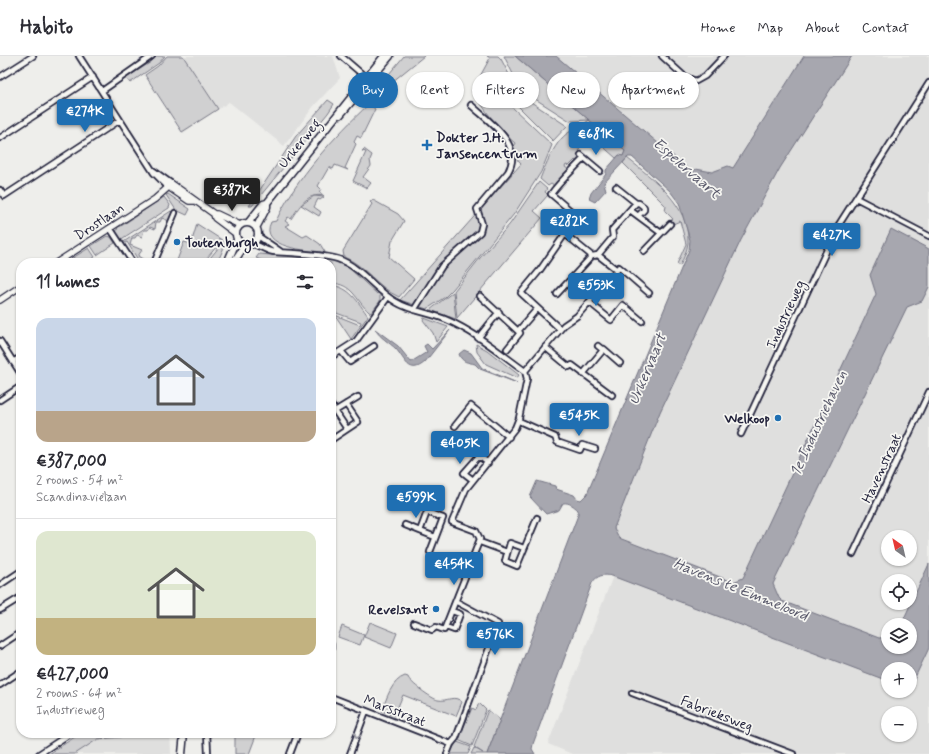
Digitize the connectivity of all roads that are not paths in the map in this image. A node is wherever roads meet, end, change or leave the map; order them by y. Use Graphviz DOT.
graph roads {
  1 [pos="33,56"];
  2 [pos="79,56"];
  3 [pos="144,56"];
  4 [pos="152,56"];
  5 [pos="341,56"];
  6 [pos="384,56"];
  7 [pos="390,56"];
  8 [pos="662,56"];
  9 [pos="724,56"];
  10 [pos="147,61"];
  11 [pos="360,72"];
  12 [pos="373,72"];
  13 [pos="375,72"];
  14 [pos="0,77"];
  15 [pos="92,77"];
  16 [pos="929,83"];
  17 [pos="102,92"];
  18 [pos="348,105"];
  19 [pos="471,106"];
  20 [pos="120,120"];
  21 [pos="0,138"];
  22 [pos="600,171"];
  23 [pos="170,187"];
  24 [pos="616,187"];
  25 [pos="0,190"];
  26 [pos="856,198"];
  27 [pos="267,203"];
  28 [pos="636,203"];
  29 [pos="630,210"];
  30 [pos="175,213"];
  31 [pos="214,214"];
  32 [pos="638,216"];
  33 [pos="248,223"];
  34 [pos="670,224"];
  35 [pos="240,225"];
  36 [pos="110,228"];
  37 [pos="256,228"];
  38 [pos="235,233"];
  39 [pos="661,233"];
  40 [pos="565,234"];
  41 [pos="258,236"];
  42 [pos="929,236"];
  43 [pos="237,240"];
  44 [pos="252,244"];
  45 [pos="246,245"];
  46 [pos="280,251"];
  47 [pos="644,251"];
  48 [pos="598,254"];
  49 [pos="592,256"];
  50 [pos="64,258"];
  51 [pos="130,258"];
  52 [pos="156,258"];
  53 [pos="228,258"];
  54 [pos="237,258"];
  55 [pos="335,258"];
  56 [pos="336,258"];
  57 [pos="617,270"];
  58 [pos="16,289"];
  59 [pos="649,293"];
  60 [pos="557,294"];
  61 [pos="480,296"];
  62 [pos="388,297"];
  63 [pos="0,300"];
  64 [pos="589,302"];
  65 [pos="537,309"];
  66 [pos="414,310"];
  67 [pos="499,312"];
  68 [pos="642,321"];
  69 [pos="560,329"];
  70 [pos="518,331"];
  71 [pos="478,338"];
  72 [pos="0,342"];
  73 [pos="374,346"];
  74 [pos="598,346"];
  75 [pos="545,347"];
  76 [pos="508,349"];
  77 [pos="342,350"];
  78 [pos="603,350"];
  79 [pos="336,354"];
  80 [pos="16,360"];
  81 [pos="13,362"];
  82 [pos="620,363"];
  83 [pos="16,366"];
  84 [pos="525,371"];
  85 [pos="583,374"];
  86 [pos="16,389"];
  87 [pos="929,392"];
  88 [pos="612,395"];
  89 [pos="358,397"];
  90 [pos="0,400"];
  91 [pos="346,404"];
  92 [pos="336,410"];
  93 [pos="336,412"];
  94 [pos="519,421"];
  95 [pos="455,426"];
  96 [pos="347,429"];
  97 [pos="741,434"];
  98 [pos="336,437"];
  99 [pos="509,437"];
  100 [pos="595,449"];
  101 [pos="488,463"];
  102 [pos="473,480"];
  103 [pos="443,518"];
  104 [pos="537,518"];
  105 [pos="453,520"];
  106 [pos="405,526"];
  107 [pos="420,531"];
  108 [pos="436,537"];
  109 [pos="480,542"];
  110 [pos="524,548"];
  111 [pos="430,552"];
  112 [pos="507,552"];
  113 [pos="853,554"];
  114 [pos="16,574"];
  115 [pos="0,584"];
  116 [pos="16,600"];
  117 [pos="457,602"];
  118 [pos="0,610"];
  119 [pos="452,611"];
  120 [pos="414,623"];
  121 [pos="446,627"];
  122 [pos="16,635"];
  123 [pos="0,646"];
  124 [pos="16,674"];
  125 [pos="0,684"];
  126 [pos="632,693"];
  127 [pos="336,699"];
  128 [pos="366,711"];
  129 [pos="63,738"];
  130 [pos="184,738"];
  131 [pos="207,738"];
  132 [pos="296,738"];
  133 [pos="451,744"];
  134 [pos="39,754"];
  135 [pos="182,754"];
  136 [pos="208,754"];
  137 [pos="290,754"];
  138 [pos="350,754"];
  139 [pos="447,754"];
  140 [pos="793,754"];
  1 -- 14 [label="street"];
  2 -- 15 [label="street"];
  3 -- 10 [label="street"];
  4 -- 10 [label="street"];
  5 -- 11 [label="street"];
  6 -- 12 [label="main road, Urkerweg"];
  7 -- 13 [label="main road, Urkerweg"];
  8 -- 9 [label="street"];
  10 -- 17 [label="street"];
  15 -- 17 [label="street"];
  15 -- 21 [label="street"];
  16 -- 26 [label="street, Industrieweg"];
  17 -- 20 [label="street"];
  18 -- 27 [label="main road, Urkerweg"];
  19 -- 66 [label="street"];
  20 -- 23 [label="street"];
  20 -- 25 [label="street"];
  22 -- 40 [label="street"];
  23 -- 31 [label="street"];
  23 -- 36 [label="street, Drostlaan"];
  24 -- 28 [label="street"];
  26 -- 42 [label="street"];
  26 -- 97 [label="street, Industrieweg"];
  27 -- 33 [label="main road, Urkerweg"];
  27 -- 37 [label="main road, Urkerweg"];
  28 -- 29 [label="street"];
  28 -- 32 [label="street"];
  29 -- 32 [label="street"];
  29 -- 48 [label="street"];
  30 -- 52 [label="street"];
  31 -- 35 [label="street"];
  31 -- 38 [label="street"];
  32 -- 39 [label="street"];
  33 -- 35 [label="main road"];
  33 -- 37 [label="main road"];
  34 -- 39 [label="street"];
  35 -- 38 [label="main road"];
  36 -- 50 [label="street, Drostlaan"];
  36 -- 51 [label="street"];
  37 -- 41 [label="main road"];
  38 -- 43 [label="main road"];
  39 -- 47 [label="street"];
  40 -- 49 [label="street"];
  40 -- 65 [label="street"];
  41 -- 44 [label="main road"];
  41 -- 46 [label="street"];
  43 -- 45 [label="main road"];
  43 -- 53 [label="main road"];
  44 -- 45 [label="main road"];
  44 -- 46 [label="street"];
  45 -- 54 [label="main road"];
  46 -- 55 [label="street"];
  48 -- 49 [label="street"];
  48 -- 57 [label="street"];
  49 -- 60 [label="street"];
  56 -- 62 [label="street"];
  57 -- 59 [label="street"];
  57 -- 64 [label="street"];
  58 -- 63 [label="street"];
  61 -- 67 [label="street"];
  62 -- 66 [label="street"];
  62 -- 77 [label="street"];
  64 -- 68 [label="street"];
  64 -- 69 [label="street"];
  65 -- 69 [label="street"];
  65 -- 70 [label="street"];
  66 -- 71 [label="street"];
  67 -- 70 [label="street"];
  67 -- 71 [label="street"];
  69 -- 75 [label="street"];
  70 -- 76 [label="street"];
  71 -- 84 [label="street"];
  72 -- 81 [label="street"];
  73 -- 77 [label="street"];
  74 -- 78 [label="street"];
  75 -- 84 [label="street"];
  75 -- 85 [label="street"];
  77 -- 79 [label="street"];
  78 -- 82 [label="street"];
  78 -- 85 [label="street"];
  80 -- 81 [label="street"];
  81 -- 83 [label="street"];
  84 -- 94 [label="street"];
  85 -- 88 [label="street"];
  86 -- 90 [label="street"];
  87 -- 113 [label="street, Havenstraat"];
  89 -- 91 [label="street"];
  91 -- 92 [label="street"];
  91 -- 96 [label="street"];
  93 -- 96 [label="street"];
  94 -- 99 [label="street"];
  94 -- 100 [label="street"];
  95 -- 99 [label="street"];
  96 -- 98 [label="street"];
  99 -- 101 [label="street"];
  101 -- 102 [label="street"];
  101 -- 102 [label="street"];
  102 -- 105 [label="street"];
  103 -- 105 [label="street"];
  103 -- 107 [label="street"];
  103 -- 108 [label="street"];
  104 -- 110 [label="street"];
  105 -- 109 [label="street"];
  106 -- 107 [label="street"];
  107 -- 108 [label="street"];
  108 -- 111 [label="street"];
  109 -- 112 [label="street"];
  109 -- 117 [label="street"];
  110 -- 112 [label="street"];
  110 -- 112 [label="street"];
  114 -- 115 [label="street"];
  116 -- 118 [label="street"];
  117 -- 119 [label="street"];
  117 -- 133 [label="street"];
  119 -- 121 [label="street"];
  119 -- 121 [label="street"];
  120 -- 121 [label="street"];
  122 -- 123 [label="street"];
  124 -- 125 [label="street"];
  126 -- 140 [label="street, Fabrieksweg"];
  127 -- 128 [label="street, Marsstraat"];
  128 -- 133 [label="street, Marsstraat"];
  128 -- 138 [label="street, one-way"];
  129 -- 134 [label="street"];
  130 -- 135 [label="main road"];
  131 -- 136 [label="street"];
  132 -- 137 [label="street"];
  133 -- 139 [label="street"];
}
